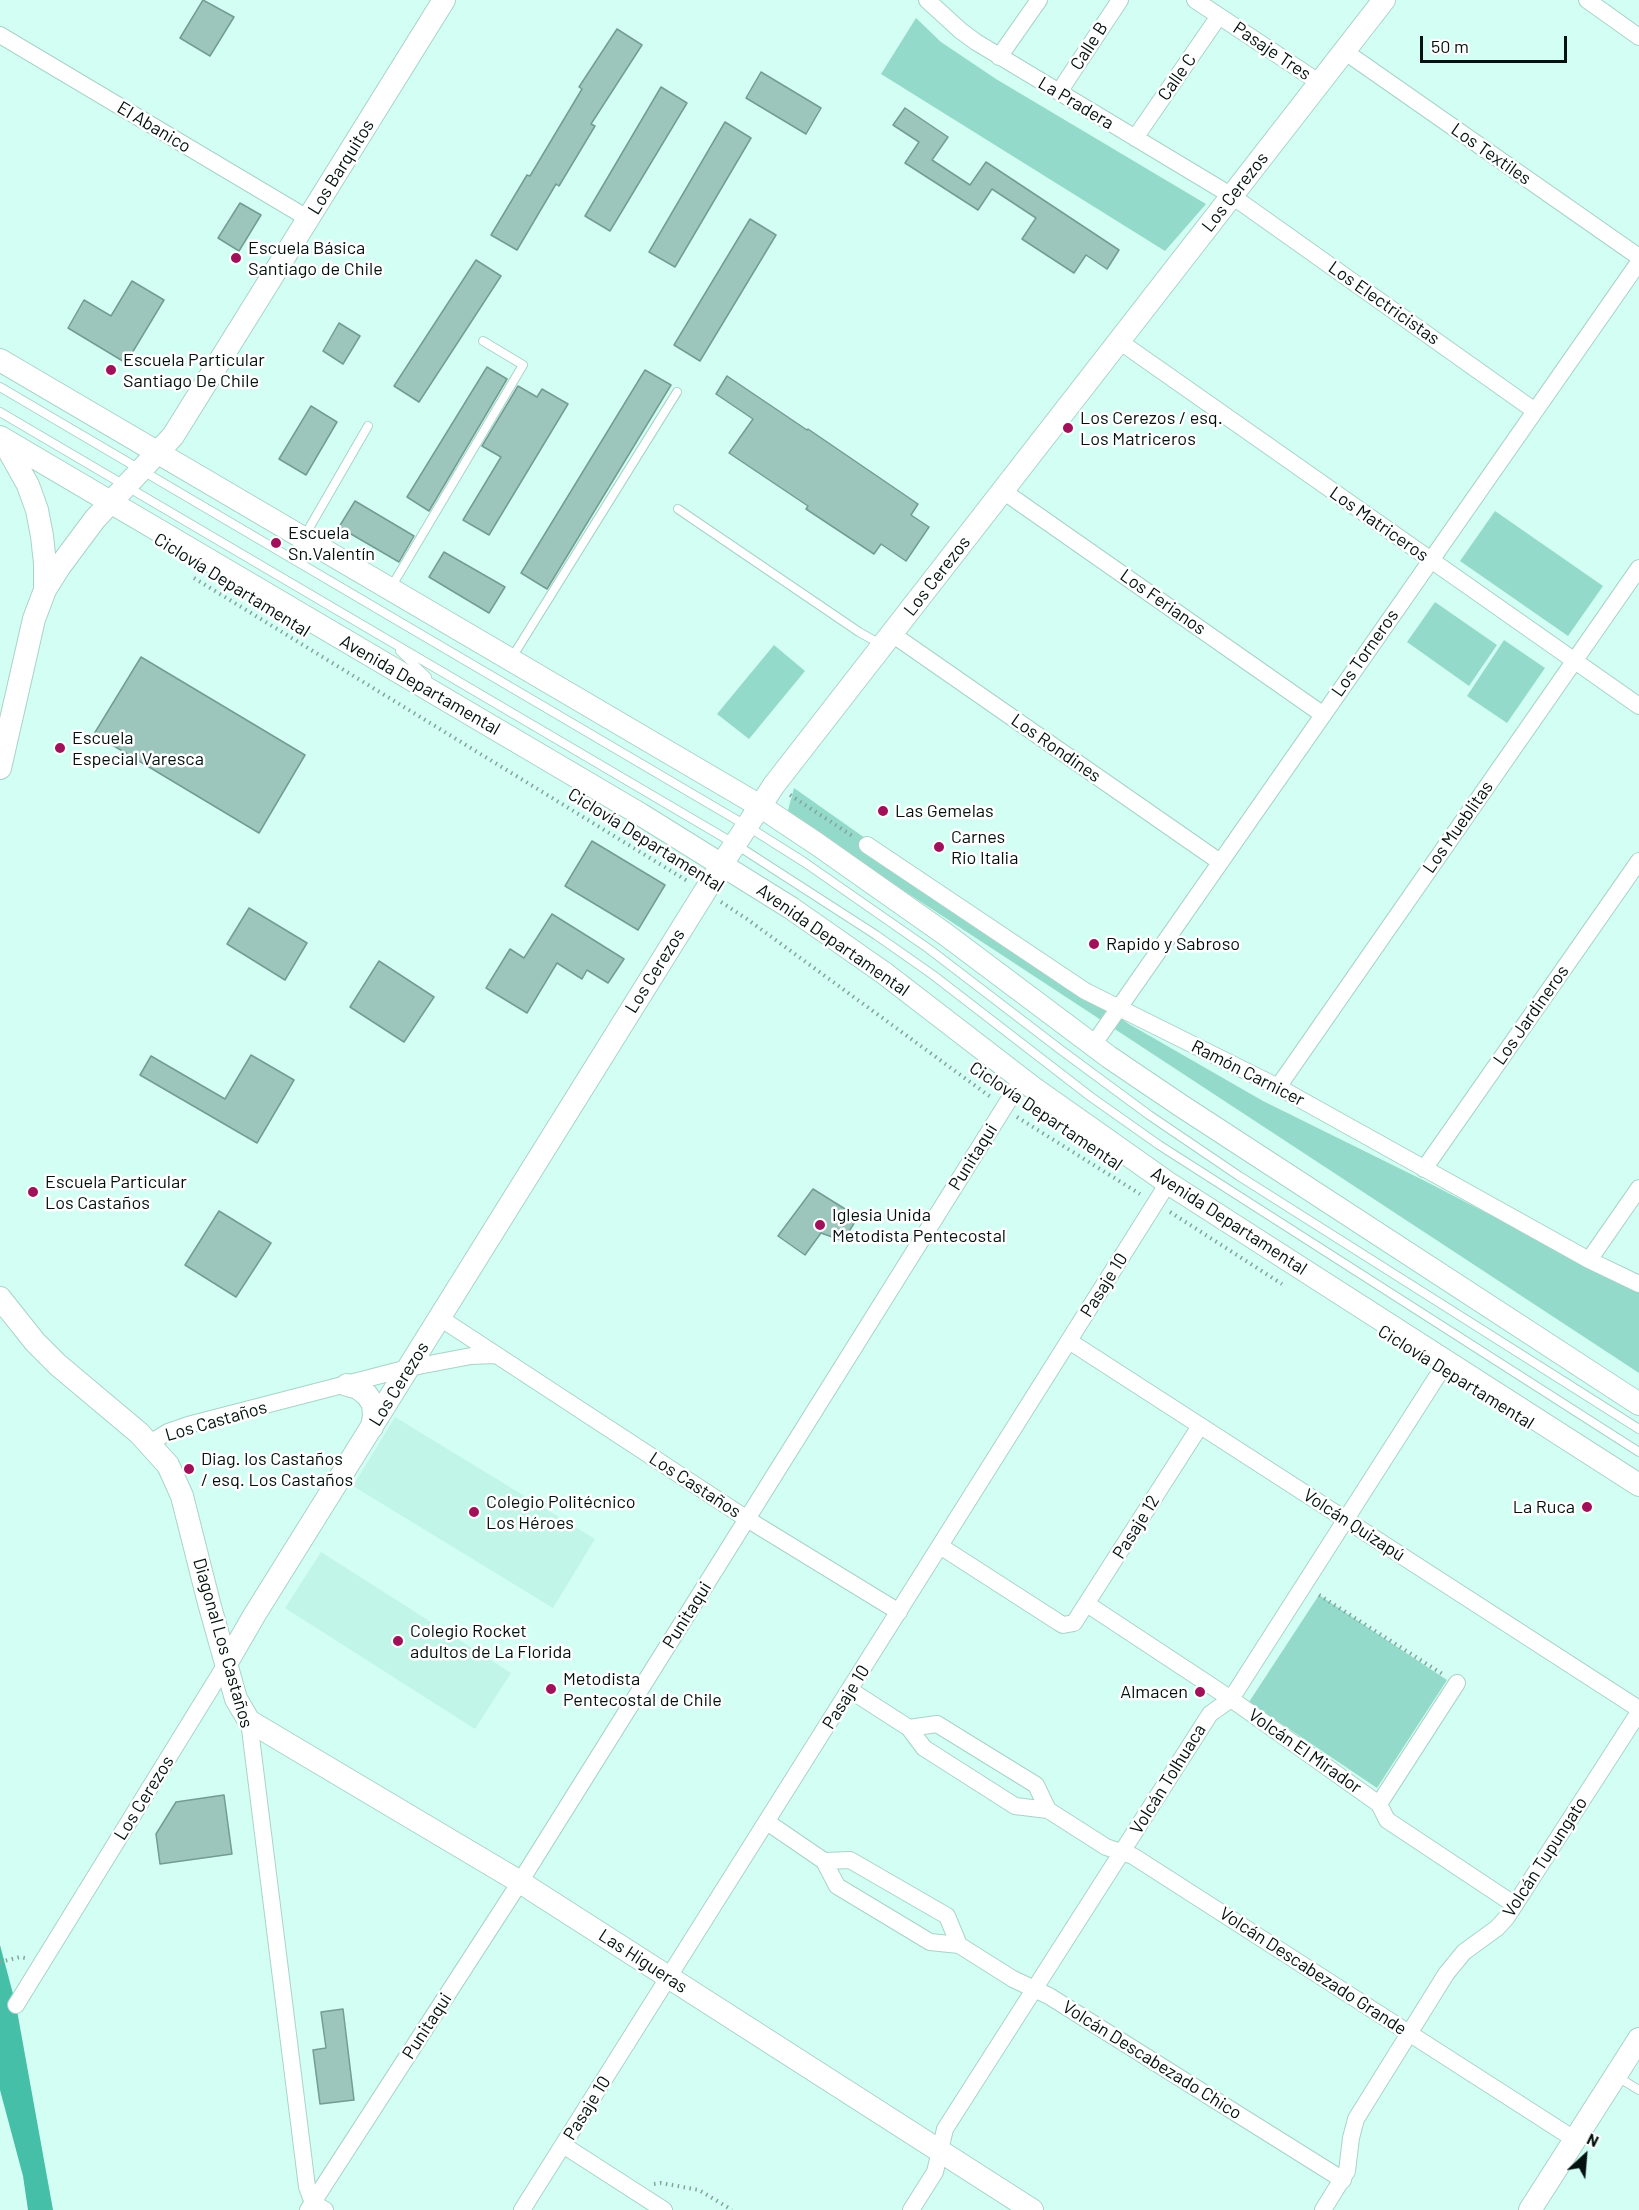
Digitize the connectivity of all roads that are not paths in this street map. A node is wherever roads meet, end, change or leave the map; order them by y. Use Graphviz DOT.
graph roads {
  1 [pos="444,0"];
  2 [pos="927,0"];
  3 [pos="1039,0"];
  4 [pos="1120,0"];
  5 [pos="1195,0"];
  6 [pos="1384,0"];
  7 [pos="1587,0"];
  8 [pos="1219,16"];
  9 [pos="0,35"];
  10 [pos="1639,36"];
  11 [pos="1344,51"];
  12 [pos="999,57"];
  13 [pos="1320,83"];
  14 [pos="1059,92"];
  15 [pos="1135,138"];
  16 [pos="1232,196"];
  17 [pos="309,219"];
  18 [pos="1639,257"];
  19 [pos="1639,262"];
  20 [pos="483,340"];
  21 [pos="1119,341"];
  22 [pos="0,360"];
  23 [pos="0,387"];
  24 [pos="677,392"];
  25 [pos="1535,411"];
  26 [pos="0,412"];
  27 [pos="368,426"];
  28 [pos="1,438"];
  29 [pos="157,453"];
  30 [pos="142,470"];
  31 [pos="1003,491"];
  32 [pos="118,495"];
  33 [pos="678,509"];
  34 [pos="303,538"];
  35 [pos="1430,560"];
  36 [pos="1639,568"];
  37 [pos="390,589"];
  38 [pos="45,590"];
  39 [pos="887,640"];
  40 [pos="391,642"];
  41 [pos="510,659"];
  42 [pos="1574,661"];
  43 [pos="1639,706"];
  44 [pos="1322,714"];
  45 [pos="488,725"];
  46 [pos="0,768"];
  47 [pos="760,806"];
  48 [pos="741,835"];
  49 [pos="867,845"];
  50 [pos="1639,861"];
  51 [pos="1220,862"];
  52 [pos="722,864"];
  53 [pos="1119,1007"];
  54 [pos="1093,1045"];
  55 [pos="1022,1079"];
  56 [pos="1278,1087"];
  57 [pos="1424,1169"];
  58 [pos="1168,1183"];
  59 [pos="1639,1188"];
  60 [pos="1589,1260"];
  61 [pos="1639,1284"];
  62 [pos="0,1298"];
  63 [pos="440,1318"];
  64 [pos="1069,1341"];
  65 [pos="494,1355"];
  66 [pos="1447,1361"];
  67 [pos="408,1368"];
  68 [pos="347,1385"];
  69 [pos="1639,1404"];
  70 [pos="1200,1426"];
  71 [pos="372,1427"];
  72 [pos="1639,1428"];
  73 [pos="150,1443"];
  74 [pos="1639,1452"];
  75 [pos="1639,1485"];
  76 [pos="747,1519"];
  77 [pos="1346,1520"];
  78 [pos="940,1546"];
  79 [pos="208,1603"];
  80 [pos="1087,1604"];
  81 [pos="899,1612"];
  82 [pos="255,1614"];
  83 [pos="226,1664"];
  84 [pos="1457,1683"];
  85 [pos="850,1690"];
  86 [pos="1231,1699"];
  87 [pos="1639,1710"];
  88 [pos="249,1721"];
  89 [pos="909,1728"];
  90 [pos="1379,1804"];
  91 [pos="1048,1810"];
  92 [pos="767,1822"];
  93 [pos="1122,1852"];
  94 [pos="824,1861"];
  95 [pos="520,1882"];
  96 [pos="1515,1905"];
  97 [pos="959,1945"];
  98 [pos="669,1978"];
  99 [pos="1035,1989"];
  100 [pos="16,2005"];
  101 [pos="1410,2032"];
  102 [pos="1639,2039"];
  103 [pos="1616,2076"];
  104 [pos="1639,2090"];
  105 [pos="1574,2139"];
  106 [pos="563,2145"];
  107 [pos="940,2151"];
  108 [pos="1342,2180"];
  109 [pos="315,2208"];
  110 [pos="522,2210"];
  111 [pos="664,2210"];
  112 [pos="911,2210"];
  113 [pos="1032,2210"];
  114 [pos="1323,2210"];
  115 [pos="1530,2210"];
  1 -- 17 [label="street, Los Barquitos"];
  2 -- 12 [label="street, La Pradera"];
  3 -- 12 [label="street"];
  4 -- 14 [label="street, Calle B"];
  5 -- 8 [label="street, Pasaje Tres"];
  6 -- 11 [label="street, Los Cerezos"];
  7 -- 10 [label="street"];
  8 -- 13 [label="street, Pasaje Tres"];
  8 -- 15 [label="street, Calle C"];
  9 -- 17 [label="street, El Abanico"];
  11 -- 13 [label="street, Los Cerezos"];
  11 -- 18 [label="street, Los Textiles"];
  12 -- 14 [label="street, La Pradera"];
  13 -- 16 [label="street, Los Cerezos"];
  14 -- 15 [label="street, La Pradera"];
  15 -- 16 [label="street, La Pradera"];
  16 -- 21 [label="street, Los Cerezos"];
  16 -- 25 [label="street, Los Electricistas"];
  17 -- 29 [label="street, Los Barquitos"];
  19 -- 25 [label="street, Los Torneros"];
  20 -- 37 [label="lane"];
  21 -- 31 [label="street, Los Cerezos"];
  21 -- 35 [label="street, Los Matriceros"];
  22 -- 29 [label="street"];
  23 -- 30 [label="lane"];
  24 -- 41 [label="lane"];
  25 -- 35 [label="street, Los Torneros"];
  26 -- 32 [label="lane"];
  27 -- 34 [label="lane"];
  28 -- 32 [label="street, Avenida Departamental"];
  28 -- 38 [label="street"];
  29 -- 30 [label="street"];
  29 -- 34 [label="street"];
  30 -- 32 [label="street"];
  30 -- 48 [label="lane"];
  31 -- 39 [label="street, Los Cerezos"];
  31 -- 44 [label="street, Los Ferianos"];
  32 -- 38 [label="street"];
  32 -- 40 [label="lane"];
  32 -- 45 [label="street, Avenida Departamental"];
  33 -- 39 [label="lane"];
  34 -- 37 [label="street"];
  35 -- 42 [label="street, Los Matriceros"];
  35 -- 44 [label="street, Los Torneros"];
  36 -- 42 [label="street, Los Mueblitas"];
  37 -- 41 [label="street"];
  38 -- 46 [label="street"];
  39 -- 47 [label="street, Los Cerezos"];
  39 -- 51 [label="street, Los Rondines"];
  40 -- 45 [label="lane"];
  40 -- 48 [label="lane"];
  41 -- 47 [label="street"];
  42 -- 43 [label="street, Los Matriceros"];
  42 -- 56 [label="street, Los Mueblitas"];
  44 -- 51 [label="street, Los Torneros"];
  45 -- 52 [label="street, Avenida Departamental"];
  47 -- 48 [label="street, Los Cerezos"];
  47 -- 54 [label="street"];
  48 -- 52 [label="street, Los Cerezos"];
  48 -- 72 [label="lane"];
  48 -- 74 [label="lane"];
  49 -- 53 [label="street, Ramón Carnicer"];
  50 -- 57 [label="street, Los Jardineros"];
  51 -- 53 [label="street, Los Torneros"];
  52 -- 55 [label="street, Avenida Departamental"];
  52 -- 63 [label="street, Los Cerezos"];
  53 -- 54 [label="street, Los Torneros"];
  53 -- 56 [label="street, Ramón Carnicer"];
  54 -- 69 [label="street"];
  55 -- 58 [label="street, Avenida Departamental"];
  55 -- 76 [label="street, Punitaqui"];
  56 -- 57 [label="street, Ramón Carnicer"];
  57 -- 60 [label="street, Ramón Carnicer"];
  58 -- 64 [label="street, Pasaje 10"];
  58 -- 66 [label="street, Avenida Departamental"];
  59 -- 60 [label="street"];
  60 -- 61 [label="street, Ramón Carnicer"];
  62 -- 73 [label="street, Diagonal Los Castaños"];
  63 -- 65 [label="street, Los Castaños"];
  63 -- 67 [label="street, Los Cerezos"];
  64 -- 70 [label="street, Volcán Quizapú"];
  64 -- 78 [label="street, Pasaje 10"];
  65 -- 67 [label="street, Los Castaños"];
  65 -- 76 [label="street, Los Castaños"];
  66 -- 75 [label="street, Avenida Departamental"];
  66 -- 77 [label="street, Volcán Tolhuaca"];
  67 -- 68 [label="street, Los Castaños"];
  67 -- 71 [label="street, Los Cerezos"];
  68 -- 71 [label="street"];
  68 -- 73 [label="street, Los Castaños"];
  70 -- 77 [label="street, Volcán Quizapú"];
  70 -- 80 [label="street, Pasaje 12"];
  71 -- 82 [label="street, Los Cerezos"];
  73 -- 79 [label="street, Diagonal Los Castaños"];
  76 -- 81 [label="street, Los Castaños"];
  76 -- 95 [label="street, Punitaqui"];
  77 -- 86 [label="street, Volcán Tolhuaca"];
  77 -- 87 [label="street, Volcán Quizapú"];
  78 -- 80 [label="street, Pasaje 12"];
  78 -- 81 [label="street, Pasaje 10"];
  79 -- 82 [label="street"];
  79 -- 83 [label="street, Diagonal Los Castaños"];
  80 -- 86 [label="street, Volcán El Mirador"];
  81 -- 85 [label="street, Pasaje 10"];
  82 -- 83 [label="street, Los Cerezos"];
  83 -- 88 [label="street, Diagonal Los Castaños"];
  83 -- 100 [label="street, Los Cerezos"];
  84 -- 90 [label="street"];
  85 -- 89 [label="street, Volcán Descabezado Grande"];
  85 -- 92 [label="street, Pasaje 10"];
  86 -- 90 [label="street, Volcán El Mirador"];
  86 -- 93 [label="street, Volcán Tolhuaca"];
  87 -- 96 [label="street, Volcán Tupungato"];
  88 -- 95 [label="street, Las Higueras"];
  88 -- 109 [label="street, Diagonal Los Castaños"];
  89 -- 91 [label="street, Volcán Descabezado Grande"];
  89 -- 91 [label="street, Volcán Descabezado Grande"];
  90 -- 96 [label="street, Volcán El Mirador"];
  91 -- 93 [label="street, Volcán Descabezado Grande"];
  92 -- 94 [label="street, Volcán Descabezado Chico"];
  92 -- 98 [label="street, Pasaje 10"];
  93 -- 99 [label="street, Volcán Tolhuaca"];
  93 -- 101 [label="street, Volcán Descabezado Grande"];
  94 -- 97 [label="street, Volcán Descabezado Chico"];
  94 -- 97 [label="street"];
  95 -- 98 [label="street, Las Higueras"];
  95 -- 109 [label="street, Punitaqui"];
  96 -- 101 [label="street, Volcán Tupungato"];
  97 -- 99 [label="street, Volcán Descabezado Chico"];
  98 -- 106 [label="street, Pasaje 10"];
  98 -- 107 [label="street, Las Higueras"];
  99 -- 107 [label="street, Volcán Tolhuaca"];
  99 -- 108 [label="street, Volcán Descabezado Chico"];
  101 -- 105 [label="street, Volcán Descabezado Grande"];
  101 -- 108 [label="street, Volcán Tupungato"];
  102 -- 103 [label="street"];
  103 -- 104 [label="lane"];
  103 -- 105 [label="street"];
  105 -- 115 [label="street"];
  106 -- 110 [label="street, Pasaje 10"];
  106 -- 111 [label="street"];
  107 -- 112 [label="street, Volcán Tolhuaca"];
  107 -- 113 [label="street, Las Higueras"];
  108 -- 114 [label="street, Volcán Tupungato"];
}
